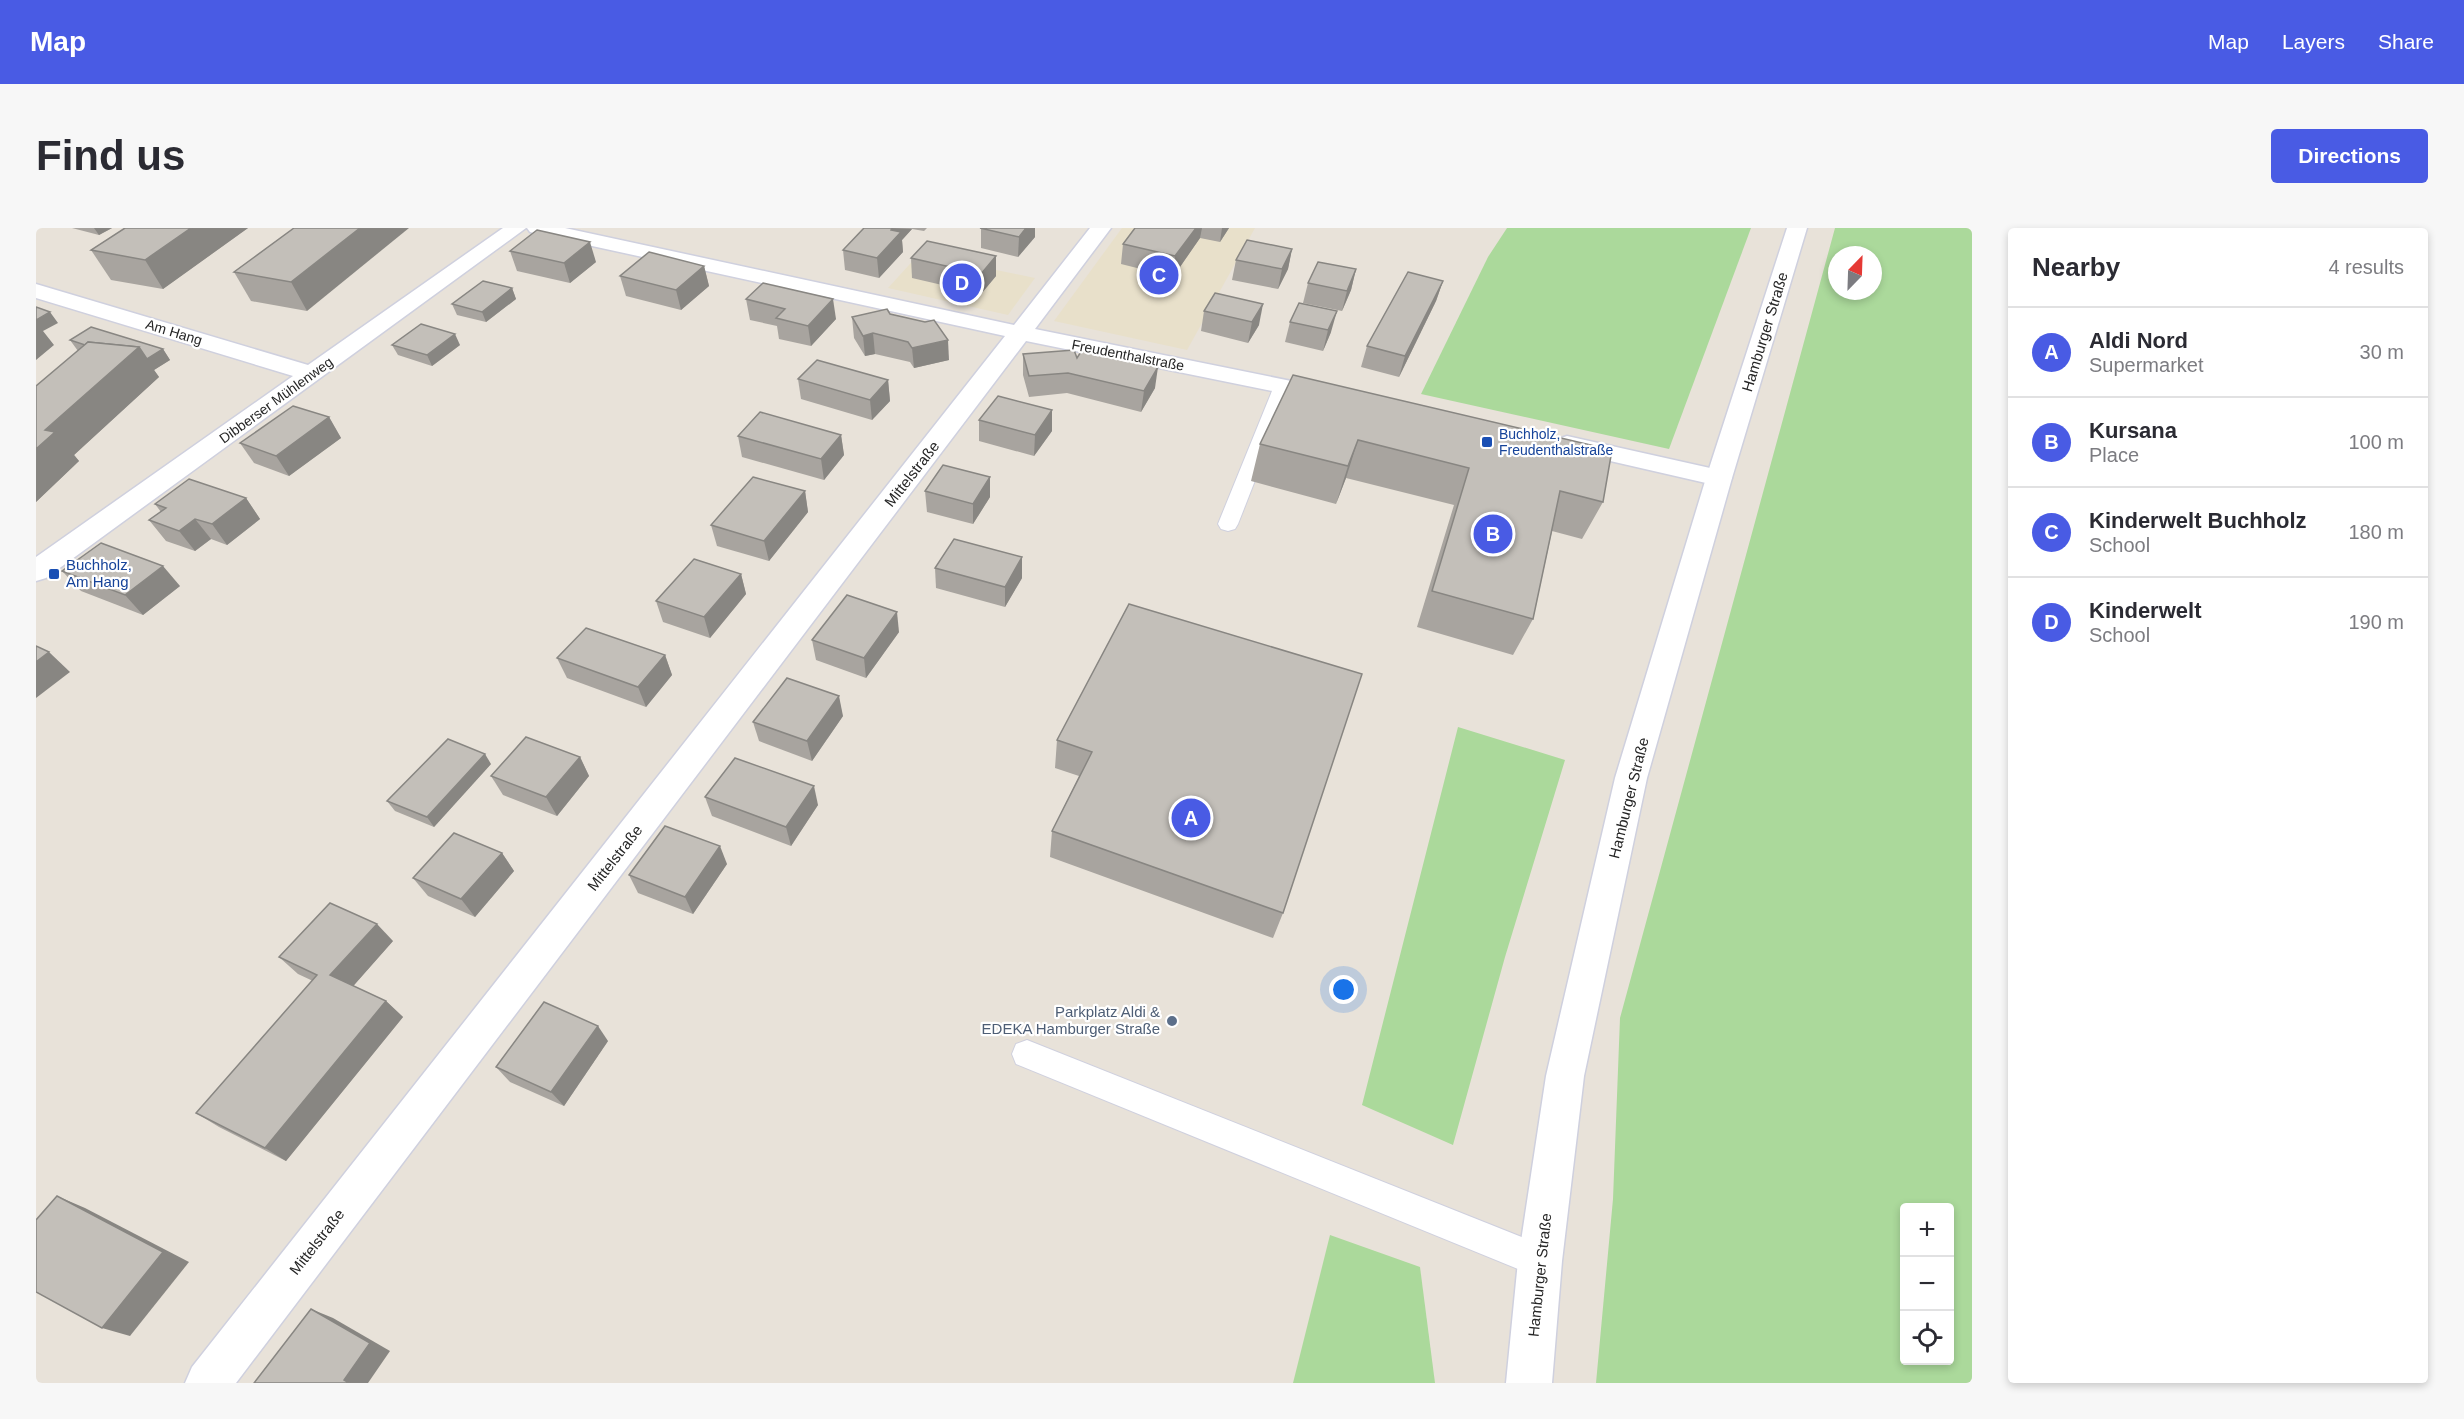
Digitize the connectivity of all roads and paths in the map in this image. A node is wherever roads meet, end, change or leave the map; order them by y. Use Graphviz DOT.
graph roads {
  1 [pos="516,228"];
  2 [pos="537,228"];
  3 [pos="1101,228"];
  4 [pos="1797,228"];
  5 [pos="36,291"];
  6 [pos="1021,333"];
  7 [pos="312,374"];
  8 [pos="1283,386"];
  9 [pos="1348,399"];
  10 [pos="1543,439"];
  11 [pos="1719,477"];
  12 [pos="1228,524"];
  13 [pos="36,571"];
  14 [pos="1027,1054"];
  15 [pos="1540,1261"];
  16 [pos="208,1383"];
  17 [pos="1529,1383"];
  1 -- 7 [label="street, Dibberser Mühlenweg"];
  2 -- 6 [label="street, Freudenthalstraße"];
  3 -- 6 [label="street, Mittelstraße"];
  4 -- 11 [label="street, Hamburger Straße"];
  5 -- 7 [label="street, Am Hang"];
  6 -- 8 [label="street, Freudenthalstraße"];
  6 -- 16 [label="street, Mittelstraße"];
  7 -- 13 [label="street, Dibberser Mühlenweg"];
  8 -- 9 [label="street, Freudenthalstraße"];
  8 -- 12 [label="lane"];
  10 -- 11 [label="street"];
  11 -- 15 [label="street, Hamburger Straße"];
  14 -- 15 [label="lane"];
  15 -- 17 [label="street, Hamburger Straße"];
}
